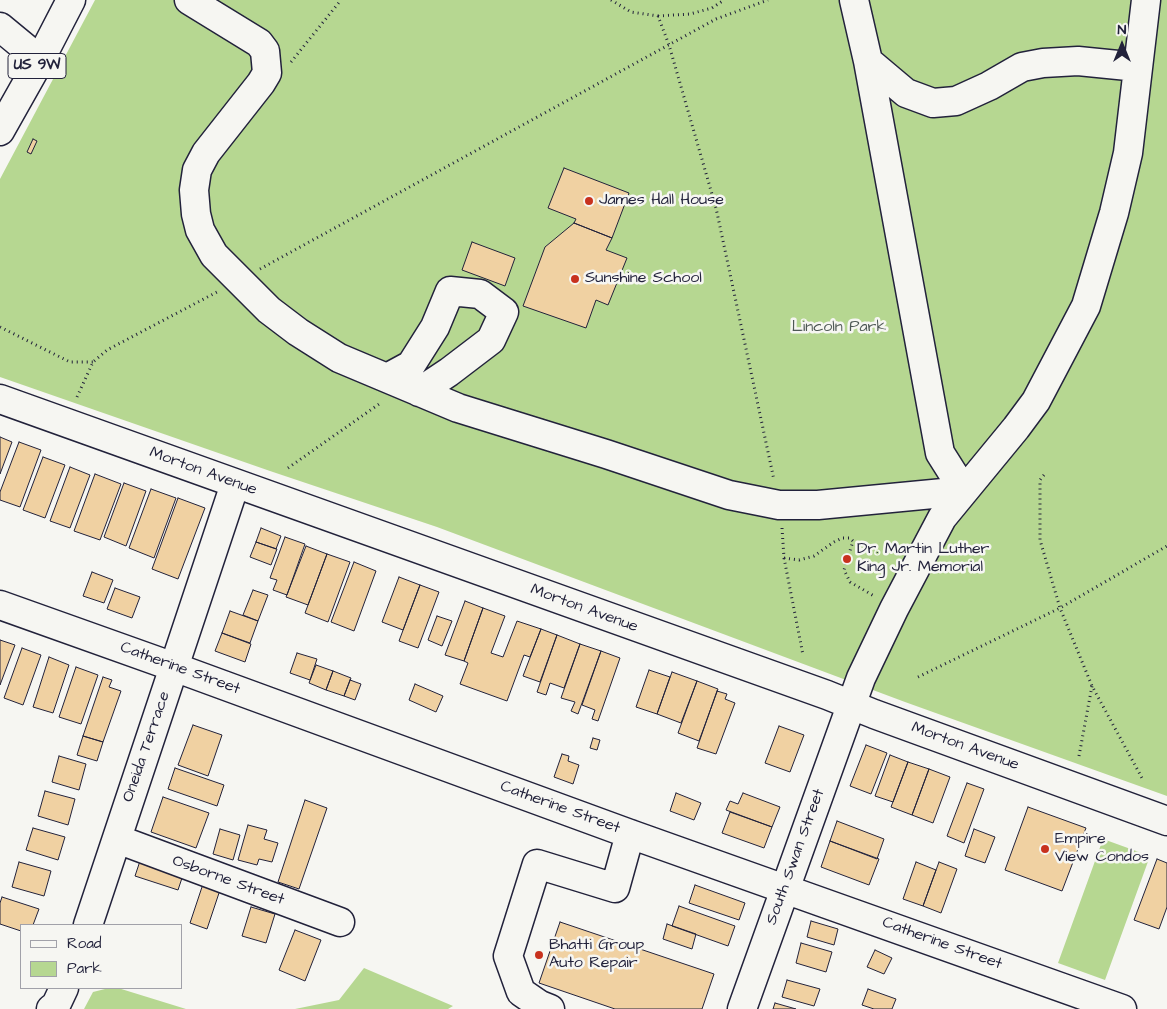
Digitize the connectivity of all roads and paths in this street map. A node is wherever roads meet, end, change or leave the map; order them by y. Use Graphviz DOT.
graph roads {
  1 [pos="71,0"];
  2 [pos="189,0"];
  3 [pos="342,0"];
  4 [pos="611,0"];
  5 [pos="724,0"];
  6 [pos="768,0"];
  7 [pos="854,0"];
  8 [pos="1146,0"];
  9 [pos="658,16"];
  10 [pos="0,28"];
  11 [pos="669,45"];
  12 [pos="40,60"];
  13 [pos="868,62"];
  14 [pos="1138,67"];
  15 [pos="267,73"];
  16 [pos="0,130"];
  17 [pos="240,280"];
  18 [pos="0,327"];
  19 [pos="93,362"];
  20 [pos="403,385"];
  21 [pos="77,397"];
  22 [pos="0,399"];
  23 [pos="288,468"];
  24 [pos="1044,475"];
  25 [pos="235,484"];
  26 [pos="964,491"];
  27 [pos="778,505"];
  28 [pos="1167,546"];
  29 [pos="784,558"];
  30 [pos="0,605"];
  31 [pos="1060,608"];
  32 [pos="894,609"];
  33 [pos="803,655"];
  34 [pos="174,666"];
  35 [pos="918,677"];
  36 [pos="1092,686"];
  37 [pos="851,705"];
  38 [pos="1079,756"];
  39 [pos="1142,778"];
  40 [pos="1167,821"];
  41 [pos="630,834"];
  42 [pos="116,839"];
  43 [pos="785,888"];
  44 [pos="340,922"];
  45 [pos="88,924"];
  46 [pos="64,989"];
  47 [pos="1088,1003"];
  48 [pos="51,1009"];
  49 [pos="550,1009"];
  50 [pos="742,1009"];
  51 [pos="1122,1009"];
  1 -- 12 [label="street, US 9W"];
  2 -- 15 [label="street"];
  3 -- 15 [label="path"];
  4 -- 9 [label="path"];
  5 -- 9 [label="path"];
  6 -- 11 [label="path"];
  7 -- 13 [label="street"];
  8 -- 14 [label="street, South Swan Street"];
  9 -- 11 [label="path"];
  10 -- 12 [label="street"];
  11 -- 17 [label="path"];
  11 -- 27 [label="path"];
  12 -- 16 [label="street, US 9W"];
  13 -- 14 [label="street"];
  13 -- 26 [label="street"];
  14 -- 26 [label="street, South Swan Street"];
  15 -- 17 [label="street"];
  17 -- 19 [label="path"];
  17 -- 20 [label="street"];
  18 -- 19 [label="path"];
  19 -- 21 [label="path"];
  20 -- 23 [label="path"];
  20 -- 27 [label="street"];
  22 -- 25 [label="street, Morton Avenue"];
  24 -- 31 [label="path"];
  25 -- 34 [label="street, Oneida Terrace"];
  25 -- 37 [label="street, Morton Avenue"];
  26 -- 27 [label="street"];
  26 -- 32 [label="street, South Swan Street"];
  27 -- 29 [label="path"];
  28 -- 31 [label="path"];
  29 -- 32 [label="path"];
  29 -- 33 [label="path"];
  30 -- 34 [label="street, Catherine Street"];
  31 -- 35 [label="path"];
  31 -- 36 [label="path"];
  32 -- 37 [label="street, South Swan Street"];
  34 -- 41 [label="street, Catherine Street"];
  34 -- 42 [label="street, Oneida Terrace"];
  36 -- 38 [label="path"];
  36 -- 39 [label="path"];
  37 -- 40 [label="street, Morton Avenue"];
  37 -- 43 [label="street, South Swan Street"];
  41 -- 43 [label="street, Catherine Street"];
  41 -- 49 [label="street"];
  42 -- 44 [label="street, Osborne Street"];
  42 -- 45 [label="street, Oneida Terrace"];
  43 -- 47 [label="street, Catherine Street"];
  43 -- 50 [label="street, South Swan Street"];
  46 -- 48 [label="street"];
  47 -- 51 [label="street, Catherine Street"];
}
